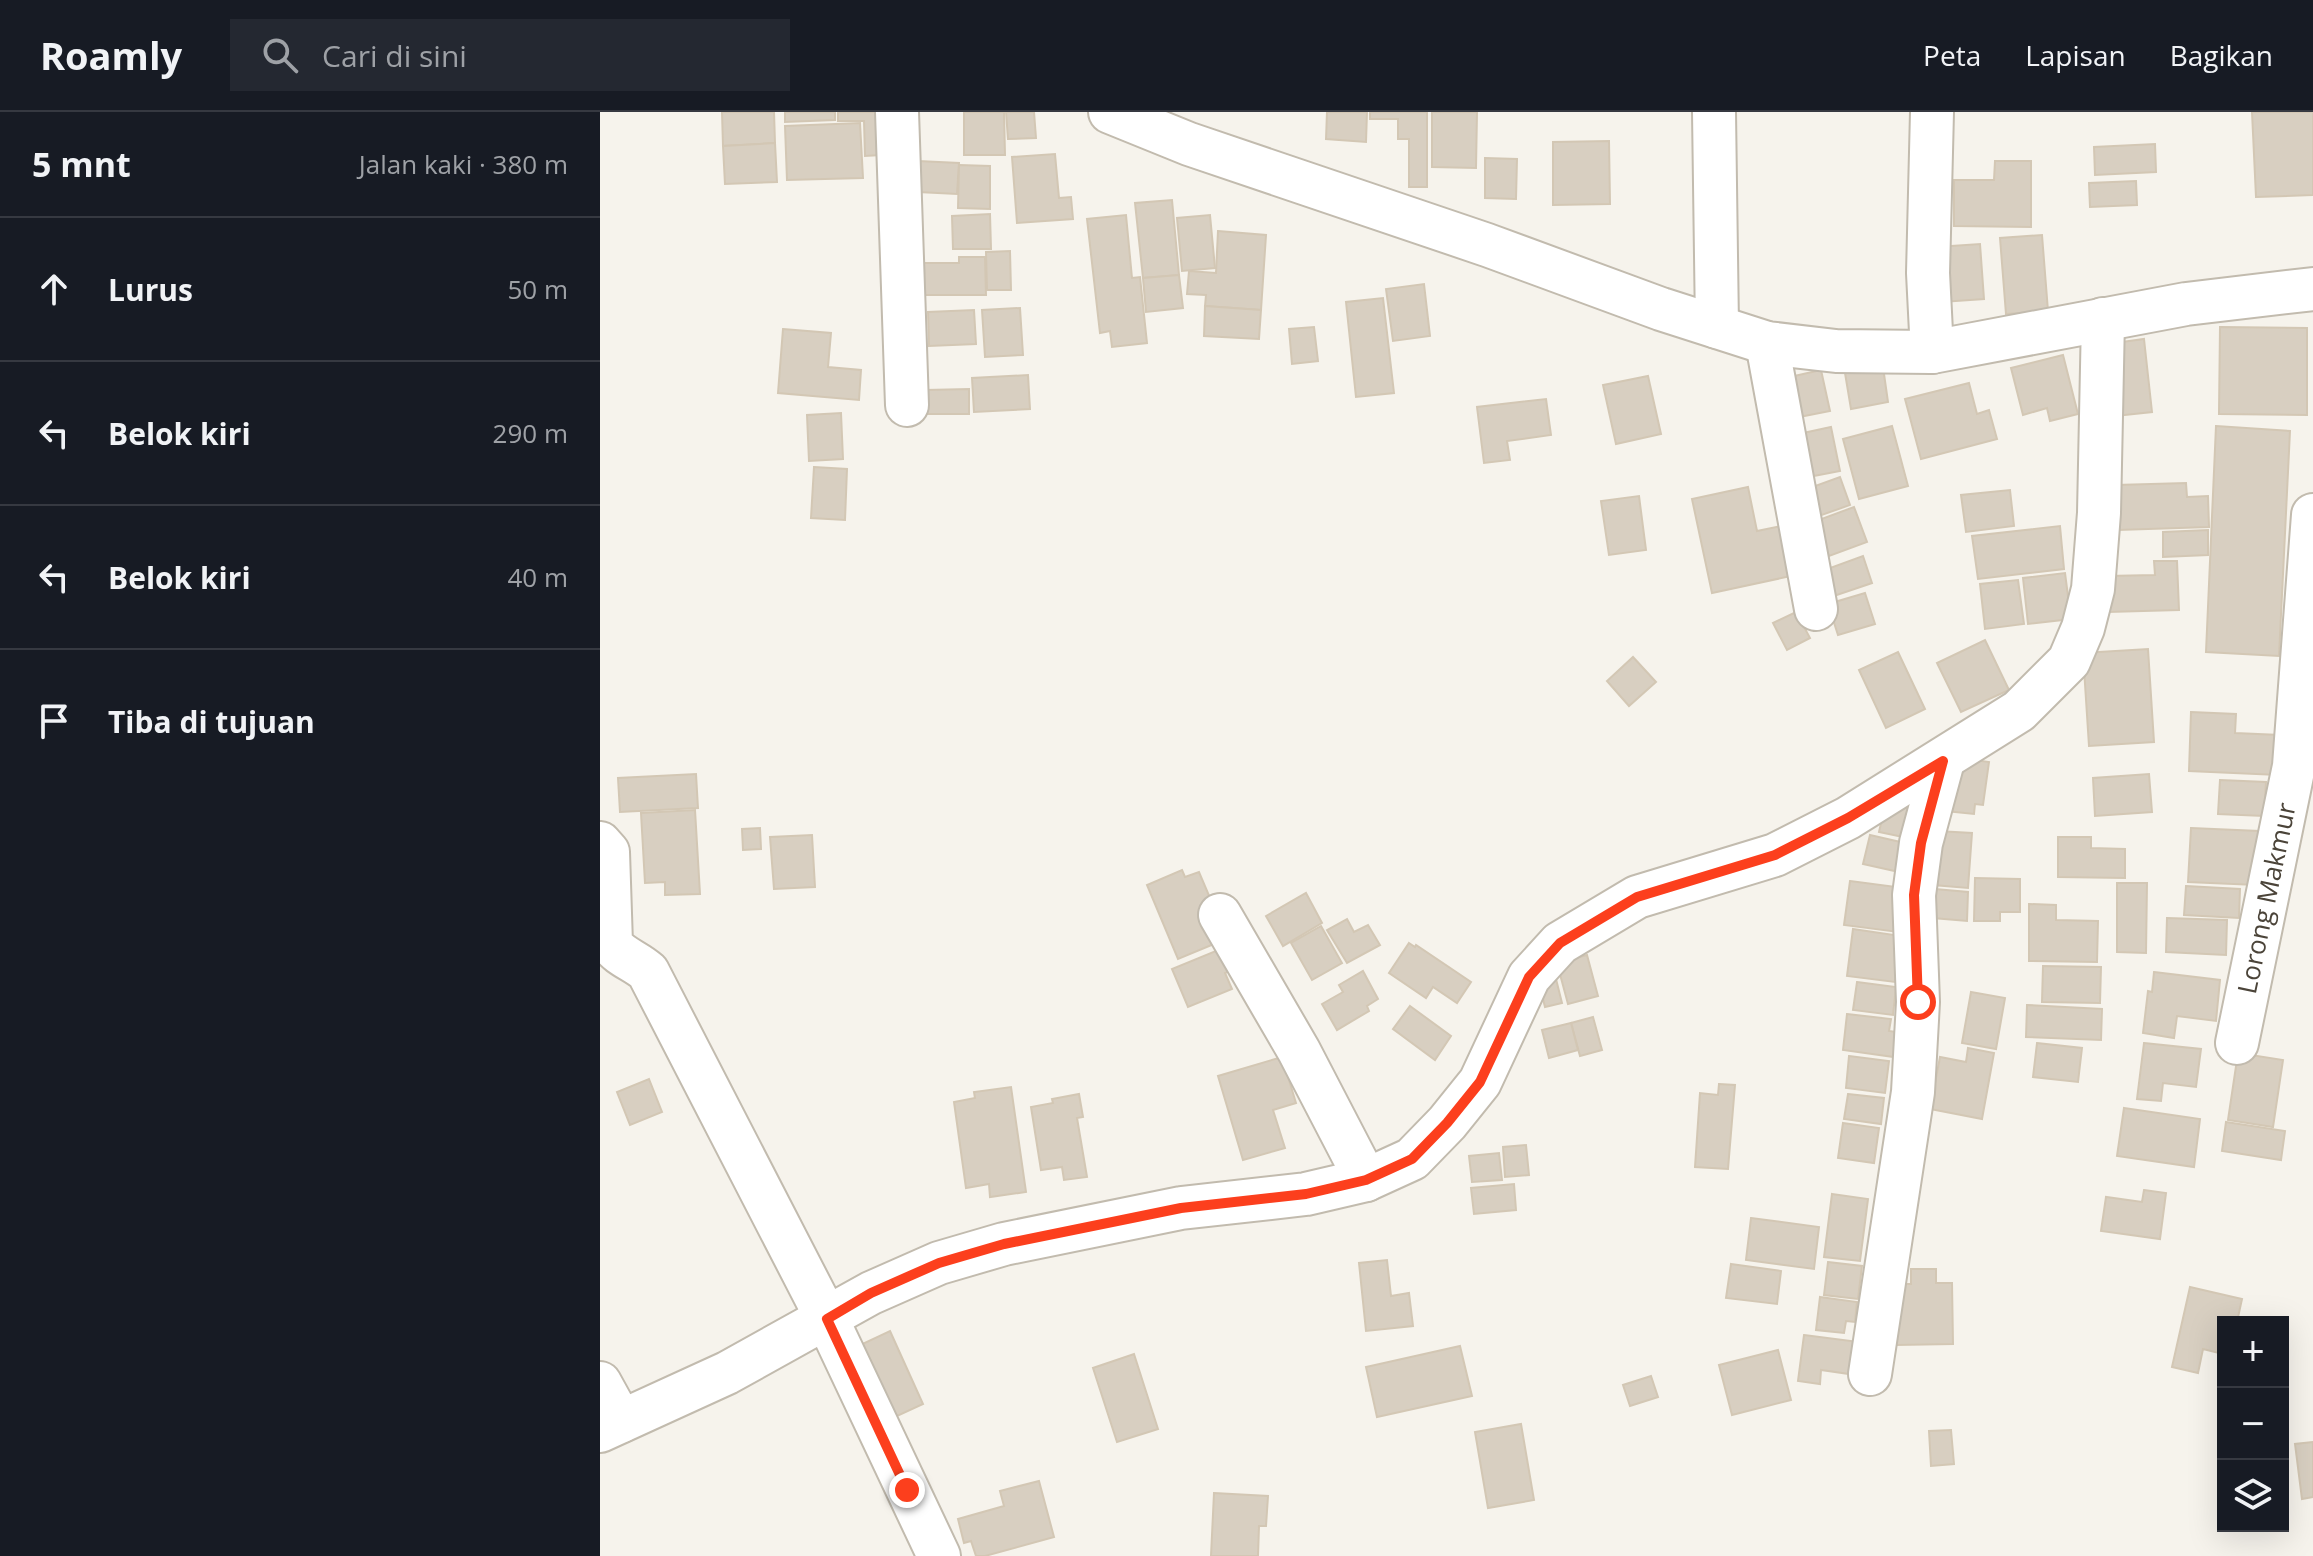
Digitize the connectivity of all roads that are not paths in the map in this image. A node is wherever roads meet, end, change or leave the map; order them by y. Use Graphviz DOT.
graph roads {
  1 [pos="897,112"];
  2 [pos="1110,112"];
  3 [pos="1714,112"];
  4 [pos="1932,112"];
  5 [pos="1189,128"];
  6 [pos="2313,289"];
  7 [pos="2103,319"];
  8 [pos="1717,327"];
  9 [pos="1767,343"];
  10 [pos="1932,352"];
  11 [pos="907,405"];
  12 [pos="2313,515"];
  13 [pos="1816,609"];
  14 [pos="1943,761"];
  15 [pos="2303,766"];
  16 [pos="600,843"];
  17 [pos="1220,915"];
  18 [pos="2237,1043"];
  19 [pos="1366,1180"];
  20 [pos="827,1319"];
  21 [pos="1870,1374"];
  22 [pos="600,1383"];
  23 [pos="610,1426"];
  24 [pos="939,1556"];
  1 -- 11 [label="street"];
  2 -- 5 [label="street"];
  3 -- 8 [label="street"];
  4 -- 10 [label="street"];
  5 -- 8 [label="street"];
  6 -- 7 [label="street"];
  7 -- 10 [label="street"];
  7 -- 14 [label="street"];
  8 -- 9 [label="street"];
  9 -- 10 [label="street"];
  9 -- 13 [label="street"];
  12 -- 15 [label="street, Lorong Makmur"];
  14 -- 19 [label="street"];
  14 -- 21 [label="street"];
  15 -- 18 [label="street, Lorong Makmur"];
  16 -- 20 [label="street"];
  17 -- 19 [label="street"];
  19 -- 20 [label="street"];
  20 -- 23 [label="street"];
  20 -- 24 [label="street"];
  22 -- 23 [label="street"];
}
